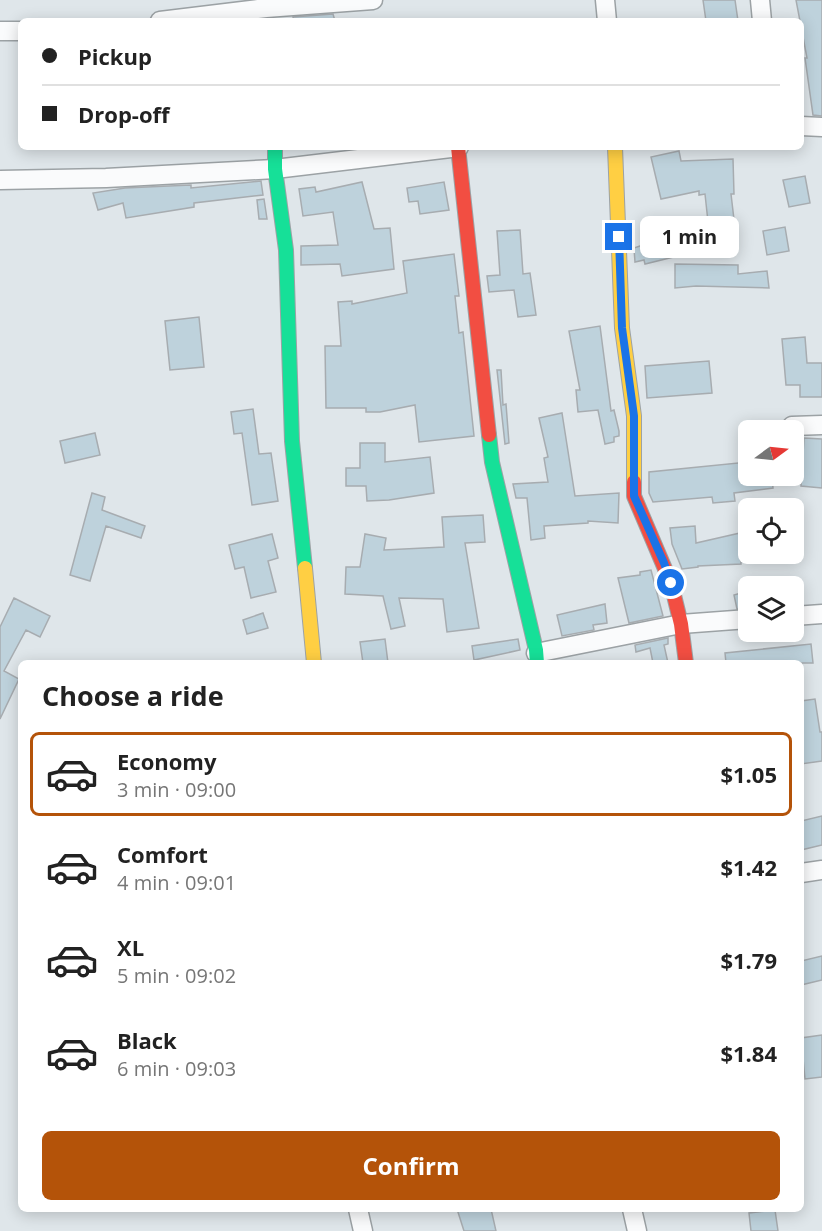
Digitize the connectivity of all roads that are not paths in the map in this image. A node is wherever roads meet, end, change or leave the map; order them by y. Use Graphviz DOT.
graph roads {
  1 [pos="373,0"];
  2 [pos="605,0"];
  3 [pos="760,0"];
  4 [pos="266,10"];
  5 [pos="189,18"];
  6 [pos="607,18"];
  7 [pos="762,18"];
  8 [pos="0,31"];
  9 [pos="18,31"];
  10 [pos="804,126"];
  11 [pos="822,127"];
  12 [pos="274,150"];
  13 [pos="434,150"];
  14 [pos="459,150"];
  15 [pos="615,150"];
  16 [pos="275,169"];
  17 [pos="0,180"];
  18 [pos="822,424"];
  19 [pos="804,425"];
  20 [pos="822,614"];
  21 [pos="804,615"];
  22 [pos="738,620"];
  23 [pos="681,624"];
  24 [pos="537,658"];
  25 [pos="314,660"];
  26 [pos="686,660"];
  27 [pos="822,870"];
  28 [pos="804,873"];
  29 [pos="359,1212"];
  30 [pos="633,1212"];
  31 [pos="363,1231"];
  32 [pos="637,1231"];
  1 -- 4 [label="street"];
  2 -- 6 [label="street"];
  3 -- 7 [label="street"];
  4 -- 5 [label="street"];
  8 -- 9 [label="street"];
  10 -- 11 [label="street"];
  12 -- 16 [label="street"];
  13 -- 16 [label="street"];
  14 -- 24 [label="street"];
  15 -- 23 [label="street"];
  16 -- 17 [label="street"];
  16 -- 25 [label="street"];
  18 -- 19 [label="street"];
  20 -- 21 [label="street"];
  22 -- 23 [label="street"];
  23 -- 24 [label="street"];
  23 -- 26 [label="street"];
  27 -- 28 [label="street"];
  29 -- 31 [label="street"];
  30 -- 32 [label="street"];
}
